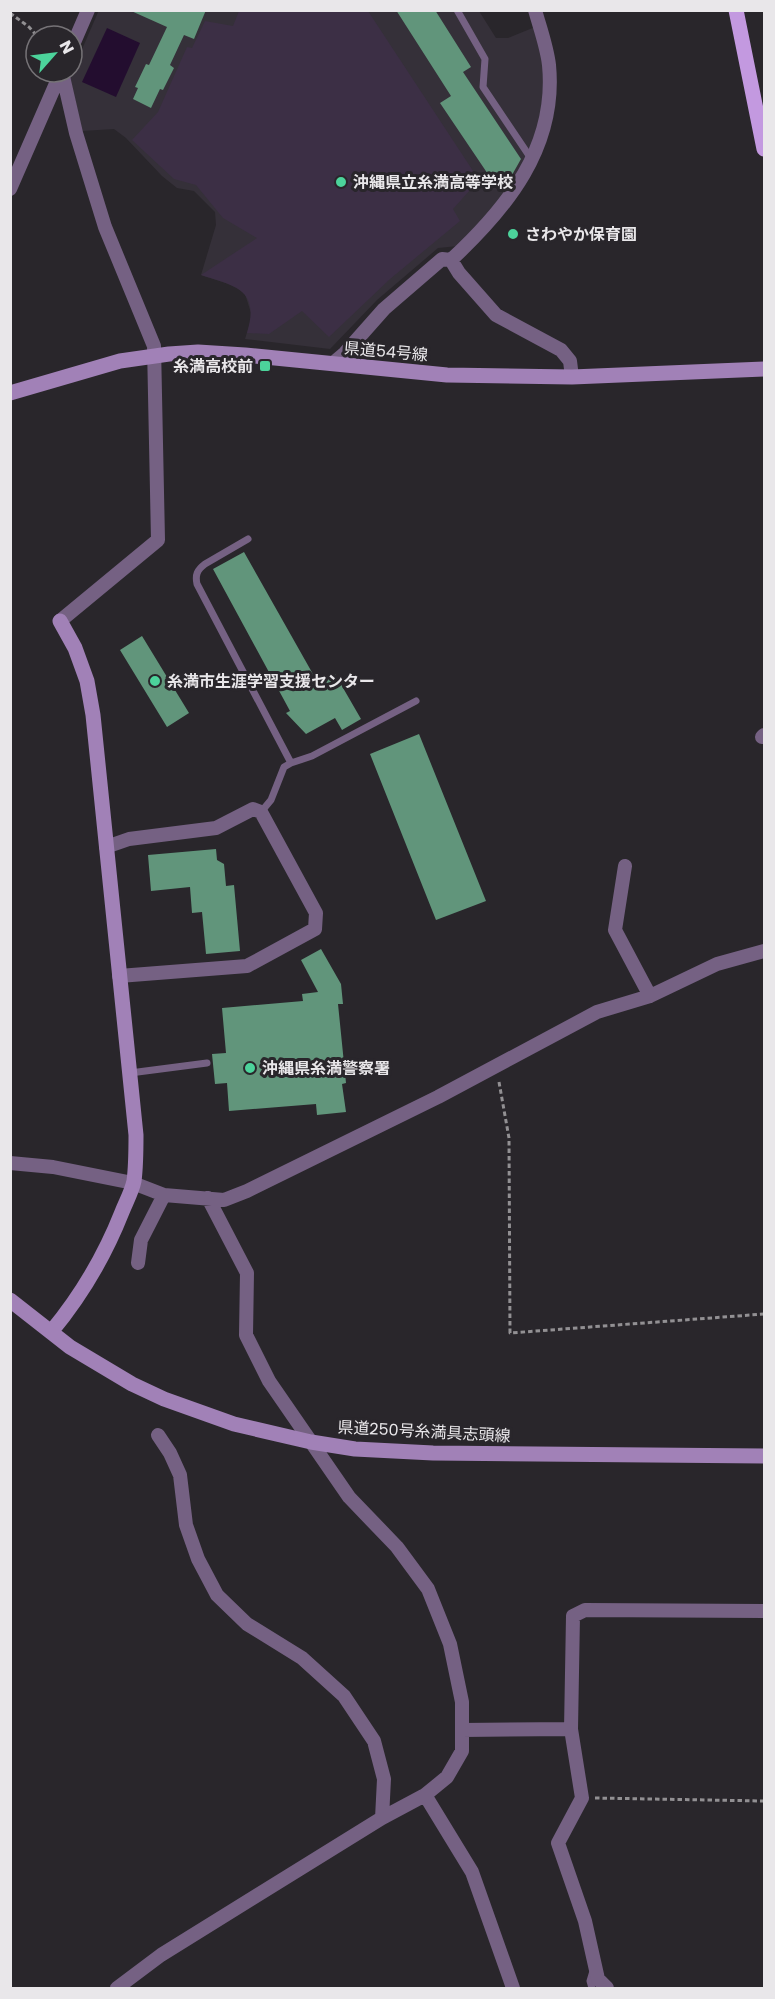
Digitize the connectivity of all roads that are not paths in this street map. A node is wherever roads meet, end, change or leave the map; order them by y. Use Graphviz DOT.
graph roads {
  1 [pos="88,10"];
  2 [pos="457,10"];
  3 [pos="535,10"];
  4 [pos="736,10"];
  5 [pos="82,24"];
  6 [pos="56,84"];
  7 [pos="64,84"];
  8 [pos="765,149"];
  9 [pos="532,160"];
  10 [pos="10,189"];
  11 [pos="451,260"];
  12 [pos="154,356"];
  13 [pos="332,364"];
  14 [pos="765,369"];
  15 [pos="572,377"];
  16 [pos="10,393"];
  17 [pos="248,539"];
  18 [pos="60,621"];
  19 [pos="416,700"];
  20 [pos="291,763"];
  21 [pos="261,812"];
  22 [pos="106,847"];
  23 [pos="625,866"];
  24 [pos="765,951"];
  25 [pos="119,976"];
  26 [pos="650,996"];
  27 [pos="207,1063"];
  28 [pos="130,1073"];
  29 [pos="10,1163"];
  30 [pos="133,1183"];
  31 [pos="164,1196"];
  32 [pos="208,1198"];
  33 [pos="138,1263"];
  34 [pos="10,1300"];
  35 [pos="51,1332"];
  36 [pos="158,1435"];
  37 [pos="311,1442"];
  38 [pos="765,1456"];
  39 [pos="765,1611"];
  40 [pos="571,1729"];
  41 [pos="462,1730"];
  42 [pos="425,1795"];
  43 [pos="382,1818"];
  44 [pos="594,1963"];
  45 [pos="117,1989"];
  46 [pos="513,1989"];
  47 [pos="592,1989"];
  48 [pos="607,1989"];
  1 -- 5 [label="street"];
  2 -- 9 [label="lane"];
  3 -- 9 [label="street"];
  4 -- 8 [label="main road"];
  6 -- 10 [label="street"];
  7 -- 12 [label="street"];
  9 -- 11 [label="street"];
  11 -- 13 [label="street"];
  11 -- 15 [label="street"];
  12 -- 13 [label="main road, 県道54号線"];
  12 -- 16 [label="main road, 県道54号線"];
  12 -- 18 [label="street"];
  13 -- 15 [label="main road, 県道54号線"];
  14 -- 15 [label="main road, 県道54号線"];
  17 -- 20 [label="lane"];
  18 -- 22 [label="main road"];
  19 -- 20 [label="lane"];
  20 -- 21 [label="lane"];
  21 -- 22 [label="street"];
  21 -- 25 [label="street"];
  22 -- 25 [label="main road"];
  23 -- 26 [label="street"];
  24 -- 26 [label="street"];
  25 -- 28 [label="main road"];
  26 -- 32 [label="street"];
  27 -- 28 [label="lane"];
  28 -- 30 [label="main road"];
  29 -- 30 [label="street"];
  30 -- 31 [label="street"];
  30 -- 35 [label="main road"];
  31 -- 32 [label="street"];
  31 -- 33 [label="street"];
  32 -- 37 [label="street"];
  34 -- 35 [label="main road, 県道250号糸満具志頭線"];
  35 -- 37 [label="main road, 県道250号糸満具志頭線"];
  36 -- 43 [label="street"];
  37 -- 38 [label="main road, 県道250号糸満具志頭線"];
  37 -- 41 [label="street"];
  39 -- 40 [label="street"];
  40 -- 41 [label="street"];
  40 -- 44 [label="street"];
  41 -- 42 [label="street"];
  42 -- 43 [label="street"];
  42 -- 46 [label="street"];
  43 -- 45 [label="street"];
  44 -- 47 [label="lane"];
  44 -- 48 [label="street"];
}
